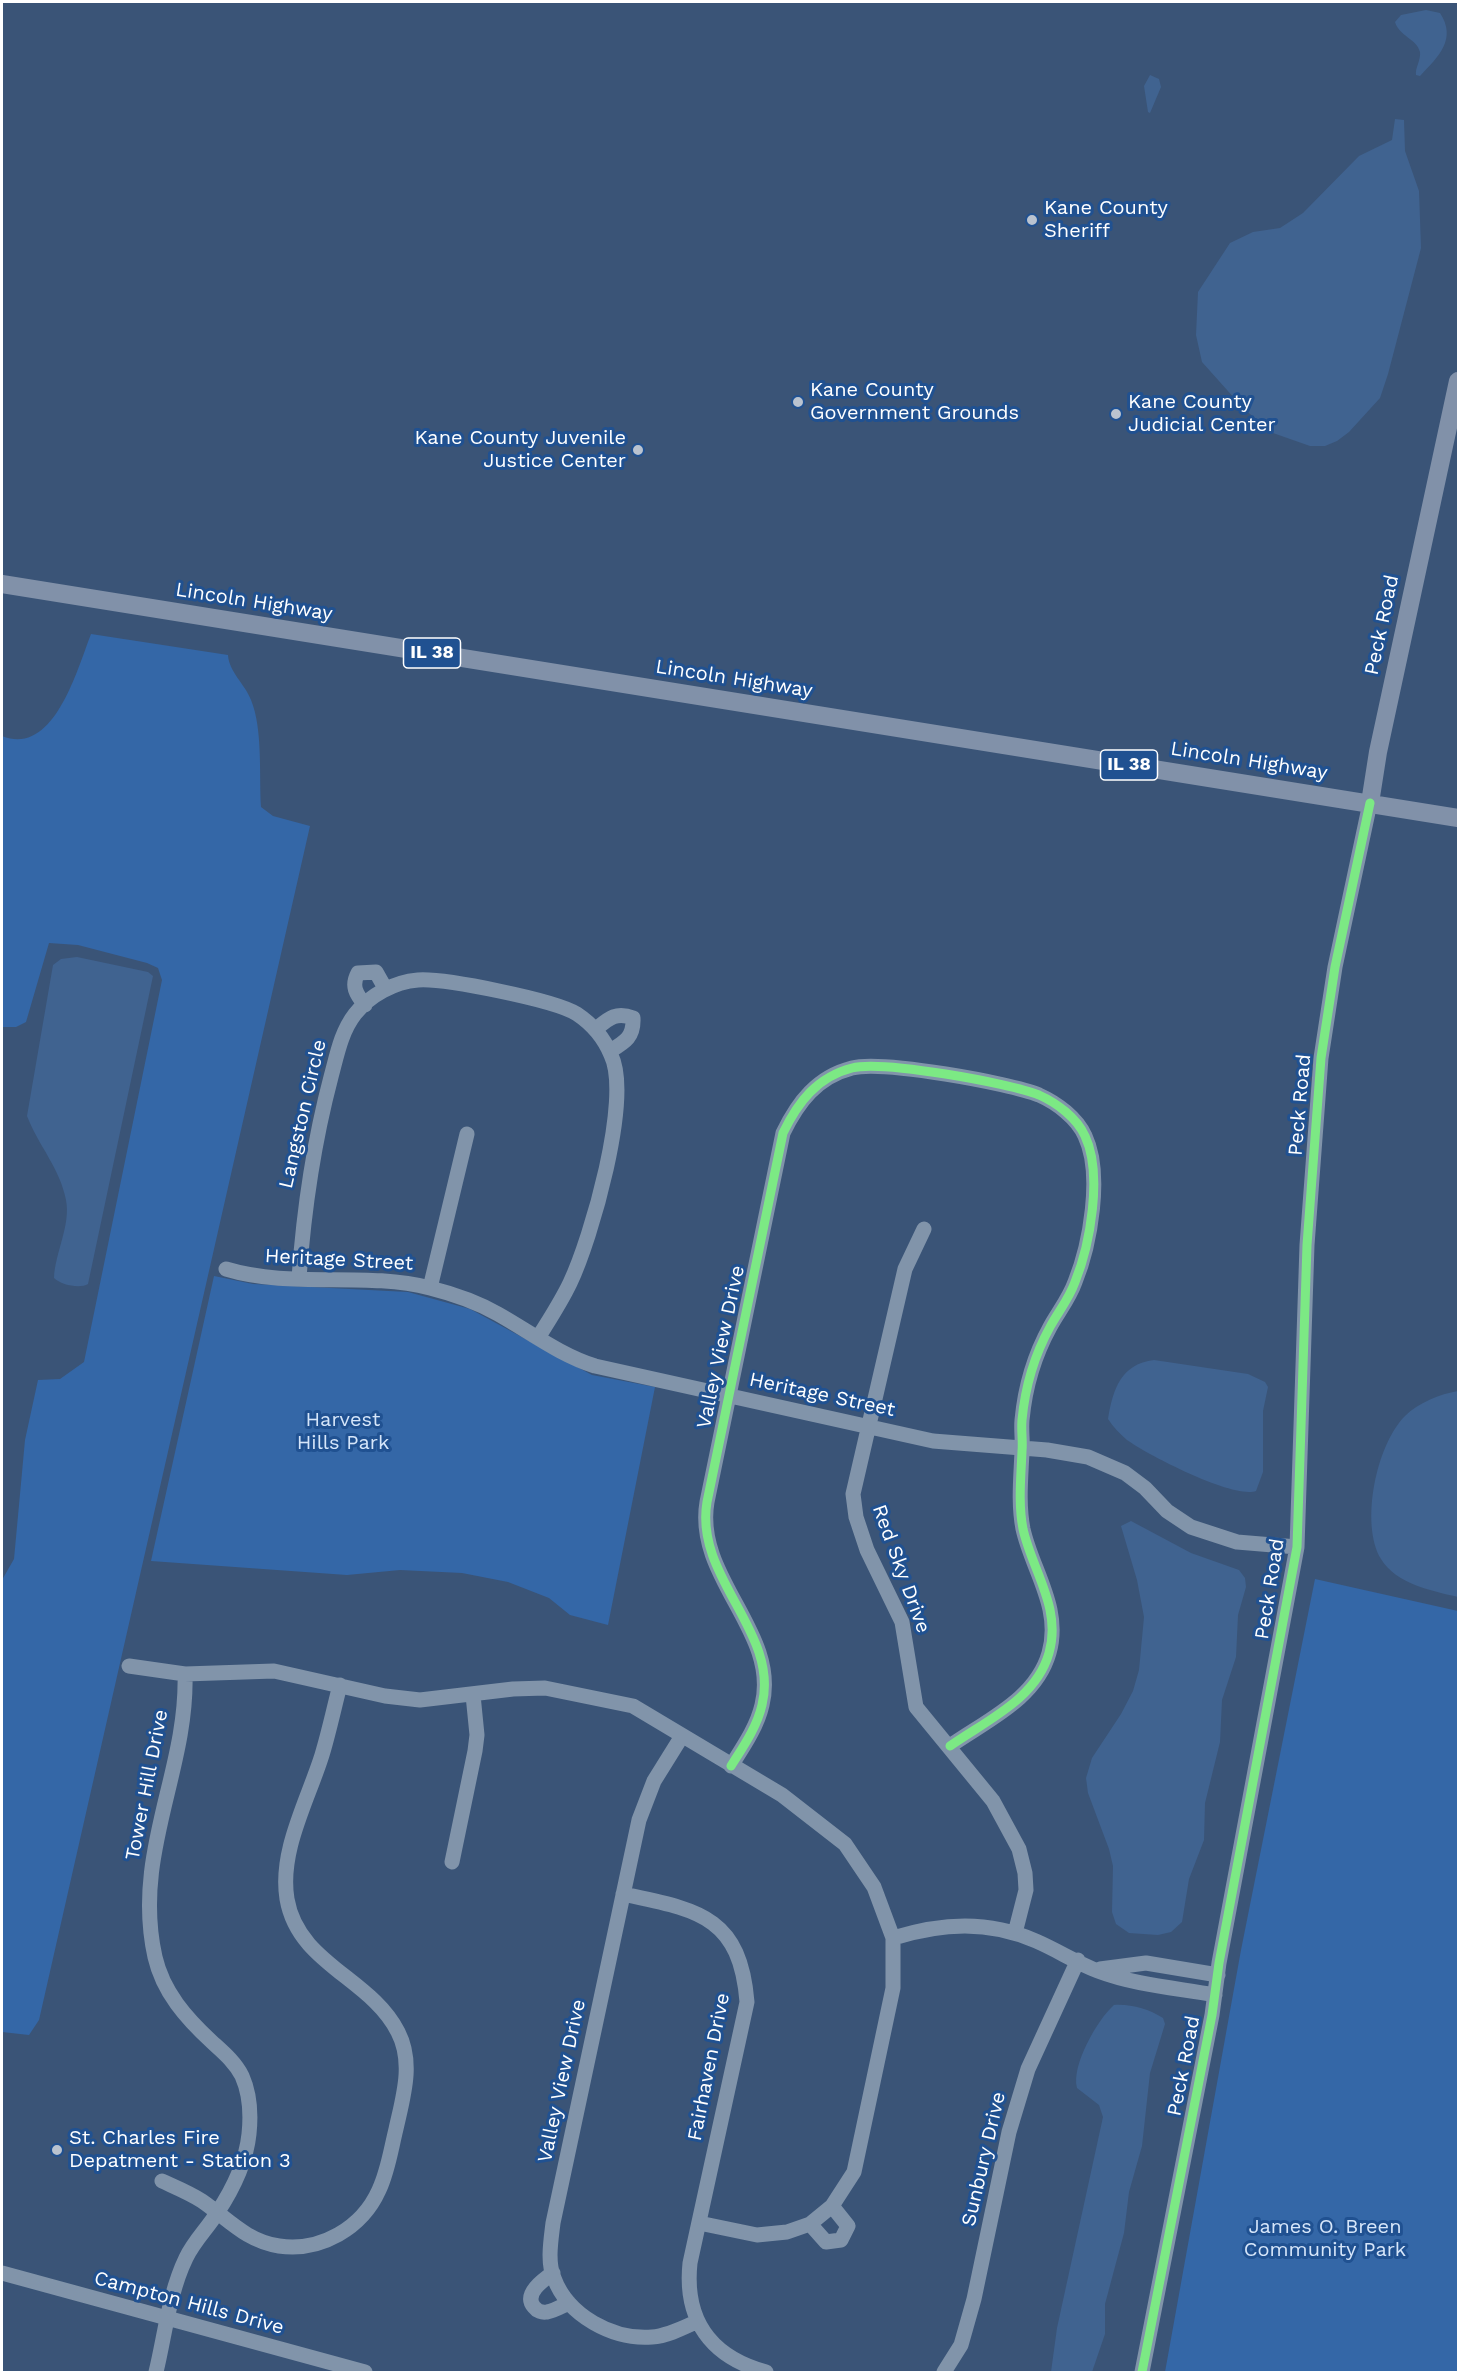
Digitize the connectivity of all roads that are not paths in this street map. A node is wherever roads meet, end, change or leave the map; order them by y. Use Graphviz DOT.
graph roads {
  1 [pos="1458,381"];
  2 [pos="2,584"];
  3 [pos="1370,803"];
  4 [pos="1458,818"];
  5 [pos="385,988"];
  6 [pos="365,1005"];
  7 [pos="596,1029"];
  8 [pos="610,1051"];
  9 [pos="467,1134"];
  10 [pos="924,1229"];
  11 [pos="226,1269"];
  12 [pos="299,1278"];
  13 [pos="430,1288"];
  14 [pos="538,1338"];
  15 [pos="729,1396"];
  16 [pos="868,1426"];
  17 [pos="1023,1449"];
  18 [pos="1297,1547"];
  19 [pos="129,1666"];
  20 [pos="185,1674"];
  21 [pos="340,1685"];
  22 [pos="473,1695"];
  23 [pos="682,1736"];
  24 [pos="950,1746"];
  25 [pos="731,1766"];
  26 [pos="452,1862"];
  27 [pos="623,1894"];
  28 [pos="1016,1933"];
  29 [pos="893,1938"];
  30 [pos="1078,1960"];
  31 [pos="1096,1970"];
  32 [pos="1218,1975"];
  33 [pos="1215,1995"];
  34 [pos="162,2181"];
  35 [pos="832,2206"];
  36 [pos="217,2214"];
  37 [pos="699,2223"];
  38 [pos="810,2224"];
  39 [pos="2,2273"];
  40 [pos="553,2273"];
  41 [pos="569,2303"];
  42 [pos="168,2320"];
  43 [pos="696,2322"];
  44 [pos="945,2372"];
  45 [pos="156,2373"];
  46 [pos="365,2373"];
  47 [pos="766,2373"];
  48 [pos="1142,2373"];
  1 -- 3 [label="main road, Peck Road"];
  2 -- 3 [label="main road, Lincoln Highway / IL 38"];
  3 -- 4 [label="main road, Lincoln Highway / IL 38"];
  3 -- 18 [label="street, Peck Road"];
  5 -- 6 [label="street, Langston Circle"];
  5 -- 6 [label="street"];
  5 -- 7 [label="street, Langston Circle"];
  6 -- 12 [label="street, Langston Circle"];
  7 -- 8 [label="street, Langston Circle"];
  7 -- 8 [label="street"];
  8 -- 14 [label="street, Langston Circle"];
  9 -- 13 [label="street"];
  10 -- 16 [label="street, Red Sky Drive"];
  11 -- 12 [label="street, Heritage Street"];
  12 -- 13 [label="street, Heritage Street"];
  13 -- 14 [label="street, Heritage Street"];
  14 -- 15 [label="street, Heritage Street"];
  15 -- 16 [label="street, Heritage Street"];
  15 -- 17 [label="street, Valley View Drive"];
  15 -- 25 [label="street, Valley View Drive"];
  16 -- 17 [label="street, Heritage Street"];
  16 -- 24 [label="street, Red Sky Drive"];
  17 -- 18 [label="street, Heritage Street"];
  17 -- 24 [label="street, Valley View Drive"];
  18 -- 32 [label="street, Peck Road"];
  19 -- 20 [label="street"];
  20 -- 21 [label="street"];
  20 -- 36 [label="street, Tower Hill Drive"];
  21 -- 22 [label="street"];
  21 -- 36 [label="street"];
  22 -- 23 [label="street"];
  22 -- 26 [label="street"];
  23 -- 25 [label="street"];
  23 -- 27 [label="street, Valley View Drive"];
  24 -- 28 [label="street, Red Sky Drive"];
  25 -- 29 [label="street"];
  27 -- 37 [label="street, Fairhaven Drive"];
  27 -- 40 [label="street, Valley View Drive"];
  28 -- 29 [label="street"];
  28 -- 30 [label="street"];
  29 -- 35 [label="street"];
  30 -- 31 [label="street"];
  30 -- 44 [label="street, Sunbury Drive"];
  31 -- 32 [label="street"];
  31 -- 33 [label="street"];
  32 -- 33 [label="street, Peck Road"];
  33 -- 48 [label="street, Peck Road"];
  34 -- 36 [label="street"];
  35 -- 38 [label="street"];
  35 -- 38 [label="street"];
  36 -- 42 [label="street, Tower Hill Drive"];
  37 -- 38 [label="street"];
  37 -- 43 [label="street, Fairhaven Drive"];
  39 -- 42 [label="street, Campton Hills Drive"];
  40 -- 41 [label="street, Valley View Drive"];
  40 -- 41 [label="street"];
  41 -- 43 [label="street, Valley View Drive"];
  42 -- 45 [label="street, Tower Hill Drive"];
  42 -- 46 [label="street, Campton Hills Drive"];
  43 -- 47 [label="street"];
}
